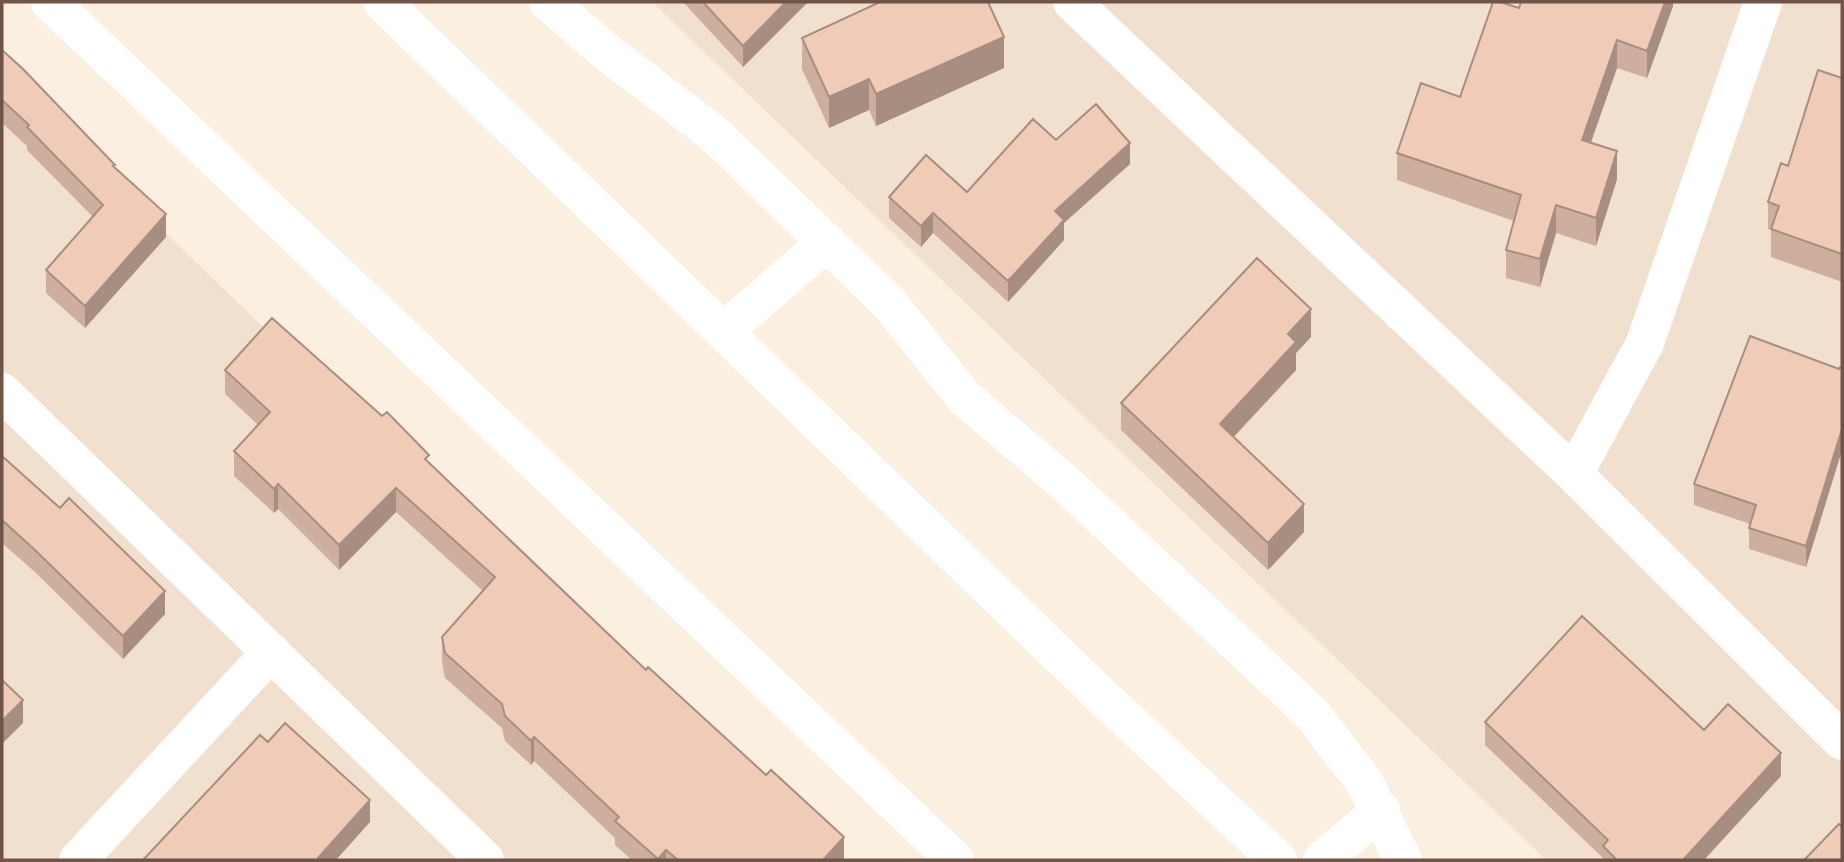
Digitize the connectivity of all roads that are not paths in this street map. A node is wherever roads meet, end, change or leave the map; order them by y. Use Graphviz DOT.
graph roads {
  1 [pos="50,2"];
  2 [pos="382,2"];
  3 [pos="548,2"];
  4 [pos="1072,2"];
  5 [pos="1763,2"];
  6 [pos="827,242"];
  7 [pos="724,331"];
  8 [pos="2,392"];
  9 [pos="1574,474"];
  10 [pos="271,652"];
  11 [pos="1842,741"];
  12 [pos="1381,810"];
  13 [pos="951,858"];
  14 [pos="78,860"];
  15 [pos="485,860"];
  16 [pos="1278,860"];
  17 [pos="1322,860"];
  18 [pos="1403,860"];
  1 -- 13 [label="street"];
  2 -- 7 [label="street"];
  3 -- 6 [label="street"];
  4 -- 9 [label="street"];
  5 -- 9 [label="street"];
  6 -- 7 [label="street"];
  6 -- 12 [label="street"];
  7 -- 16 [label="street"];
  8 -- 10 [label="street"];
  9 -- 11 [label="street"];
  10 -- 14 [label="street"];
  10 -- 15 [label="street"];
  12 -- 17 [label="street"];
  12 -- 18 [label="street"];
}
